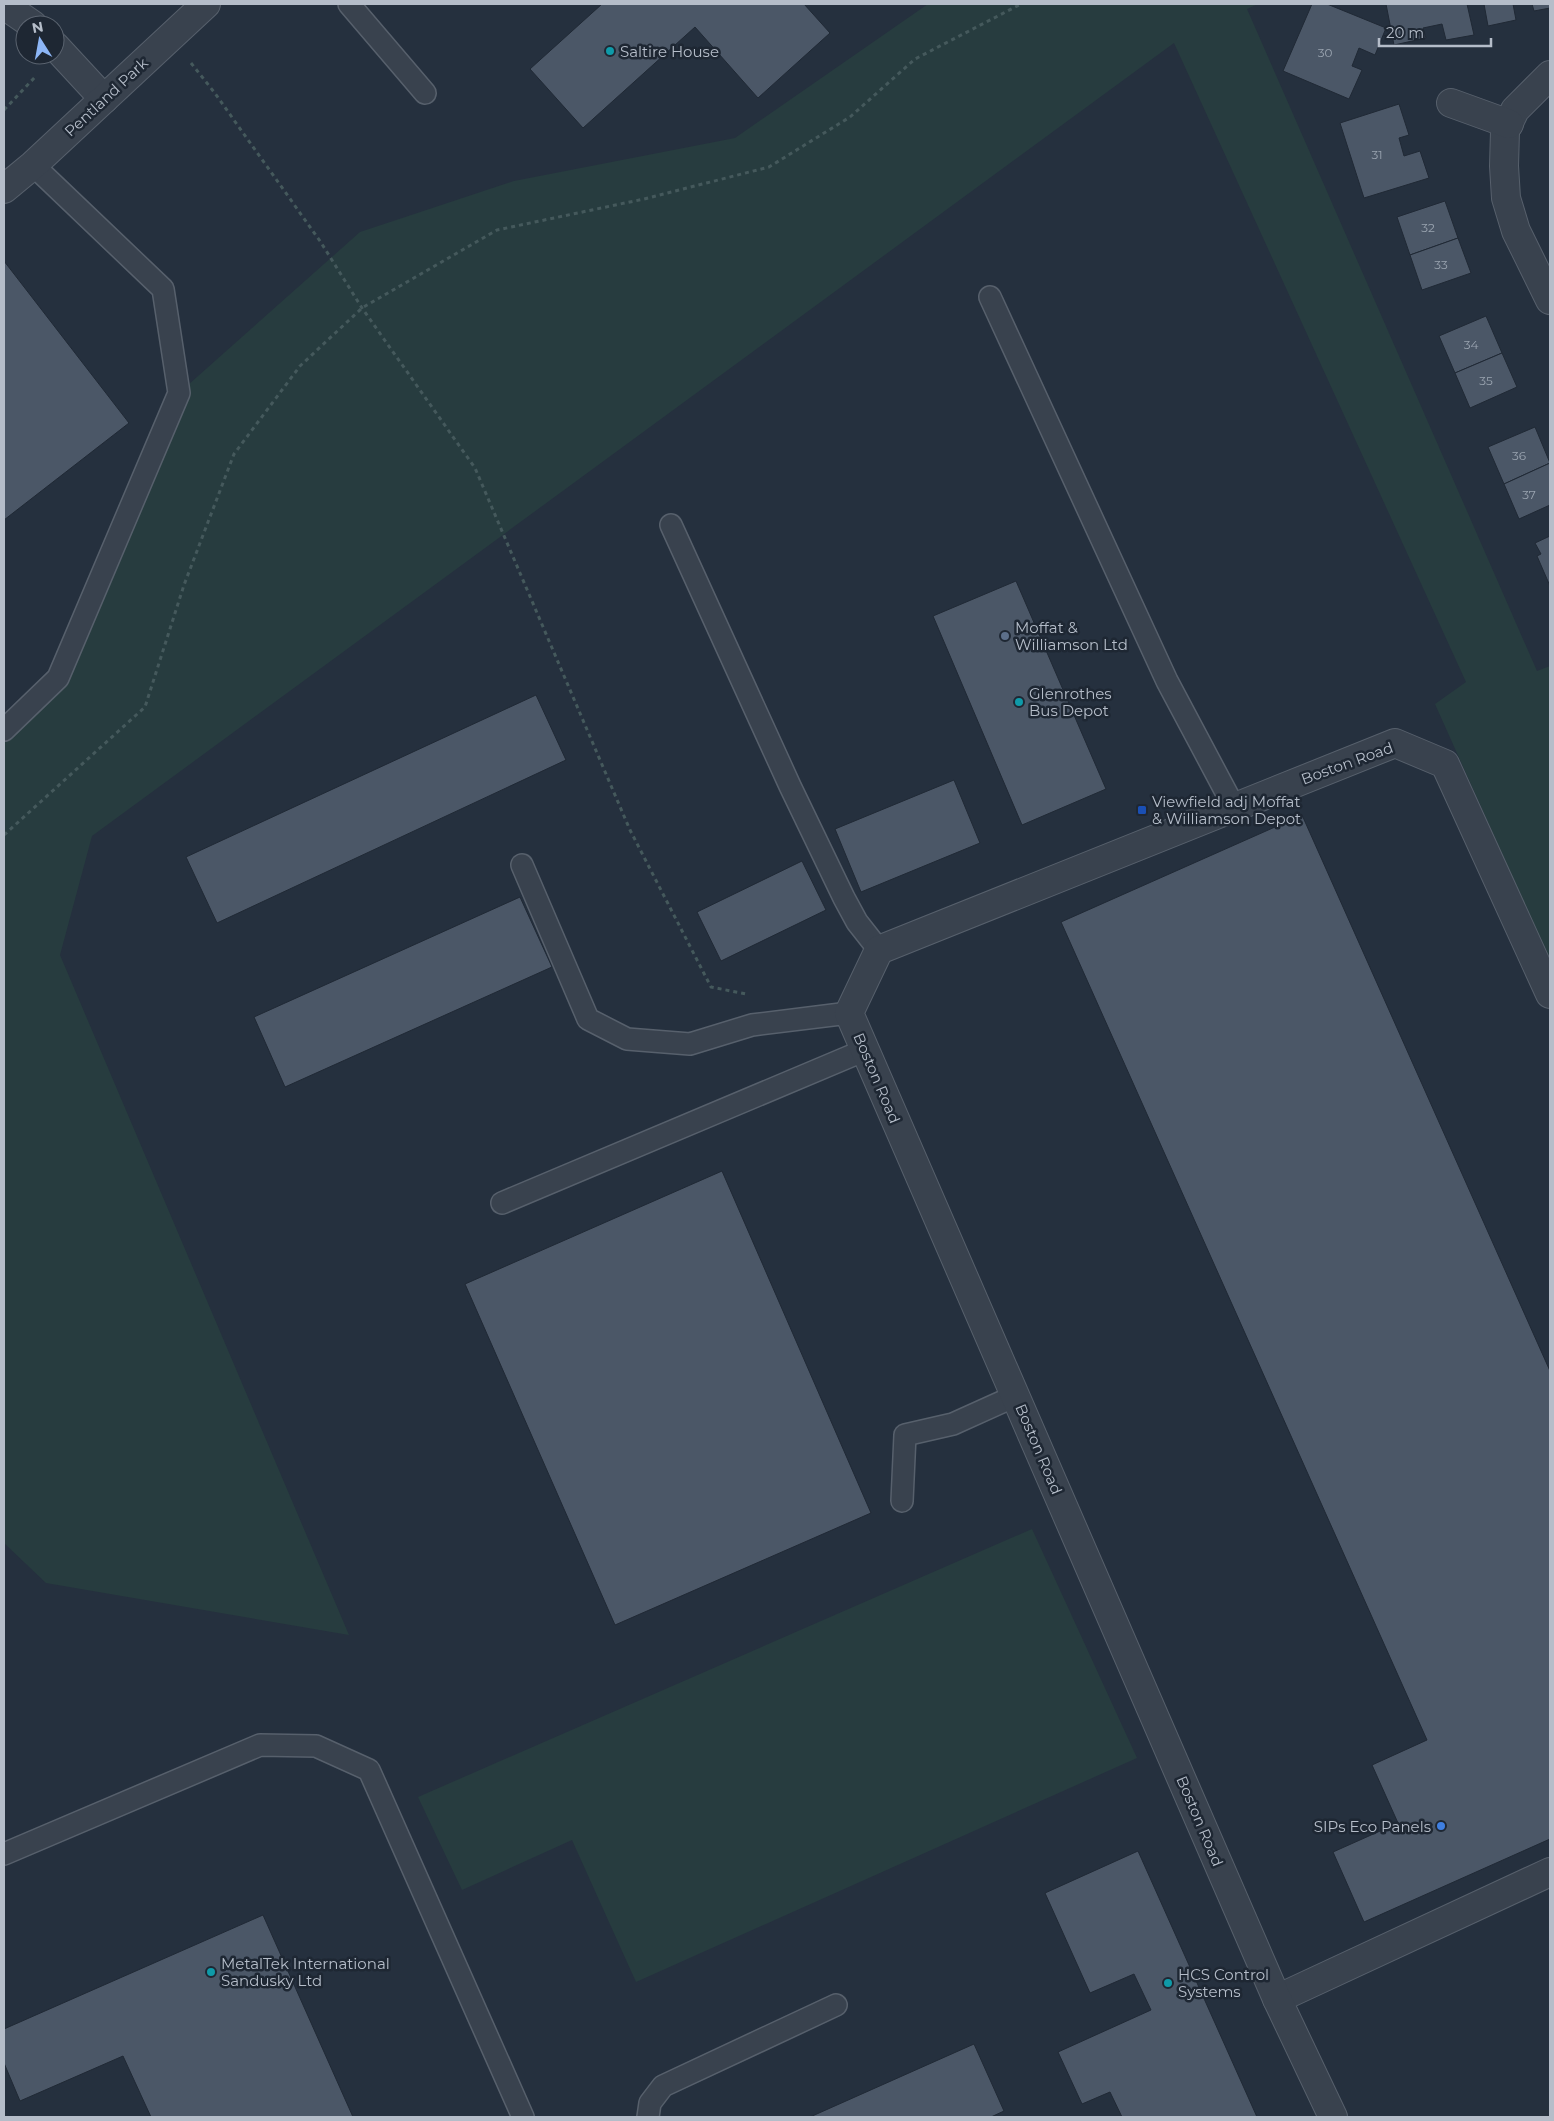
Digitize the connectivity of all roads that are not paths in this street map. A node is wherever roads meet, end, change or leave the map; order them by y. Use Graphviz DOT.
graph roads {
  1 [pos="206,4"];
  2 [pos="349,4"];
  3 [pos="4,5"];
  4 [pos="18,15"];
  5 [pos="58,65"];
  6 [pos="1550,75"];
  7 [pos="425,93"];
  8 [pos="104,99"];
  9 [pos="1451,103"];
  10 [pos="1509,124"];
  11 [pos="32,165"];
  12 [pos="4,189"];
  13 [pos="990,297"];
  14 [pos="1550,300"];
  15 [pos="671,525"];
  16 [pos="4,730"];
  17 [pos="1234,807"];
  18 [pos="522,865"];
  19 [pos="879,950"];
  20 [pos="1550,994"];
  21 [pos="849,1013"];
  22 [pos="865,1050"];
  23 [pos="502,1203"];
  24 [pos="1015,1396"];
  25 [pos="902,1501"];
  26 [pos="4,1854"];
  27 [pos="1550,1872"];
  28 [pos="1277,1999"];
  29 [pos="836,2005"];
  30 [pos="523,2117"];
  31 [pos="648,2117"];
  32 [pos="1333,2117"];
  1 -- 8 [label="street, Pentland Park"];
  2 -- 7 [label="lane"];
  3 -- 4 [label="street"];
  5 -- 8 [label="street"];
  6 -- 10 [label="street"];
  8 -- 11 [label="street, Pentland Park"];
  9 -- 10 [label="street"];
  10 -- 14 [label="street"];
  11 -- 12 [label="street, Pentland Park"];
  11 -- 16 [label="lane"];
  13 -- 17 [label="lane"];
  15 -- 19 [label="lane"];
  17 -- 19 [label="street, Boston Road"];
  17 -- 20 [label="street, Boston Road"];
  18 -- 21 [label="lane"];
  19 -- 21 [label="street"];
  21 -- 22 [label="street, Boston Road"];
  22 -- 23 [label="lane"];
  22 -- 24 [label="street, Boston Road"];
  24 -- 25 [label="lane"];
  24 -- 28 [label="street, Boston Road"];
  26 -- 30 [label="lane"];
  27 -- 28 [label="street"];
  28 -- 32 [label="street, Boston Road"];
  29 -- 31 [label="lane"];
}
